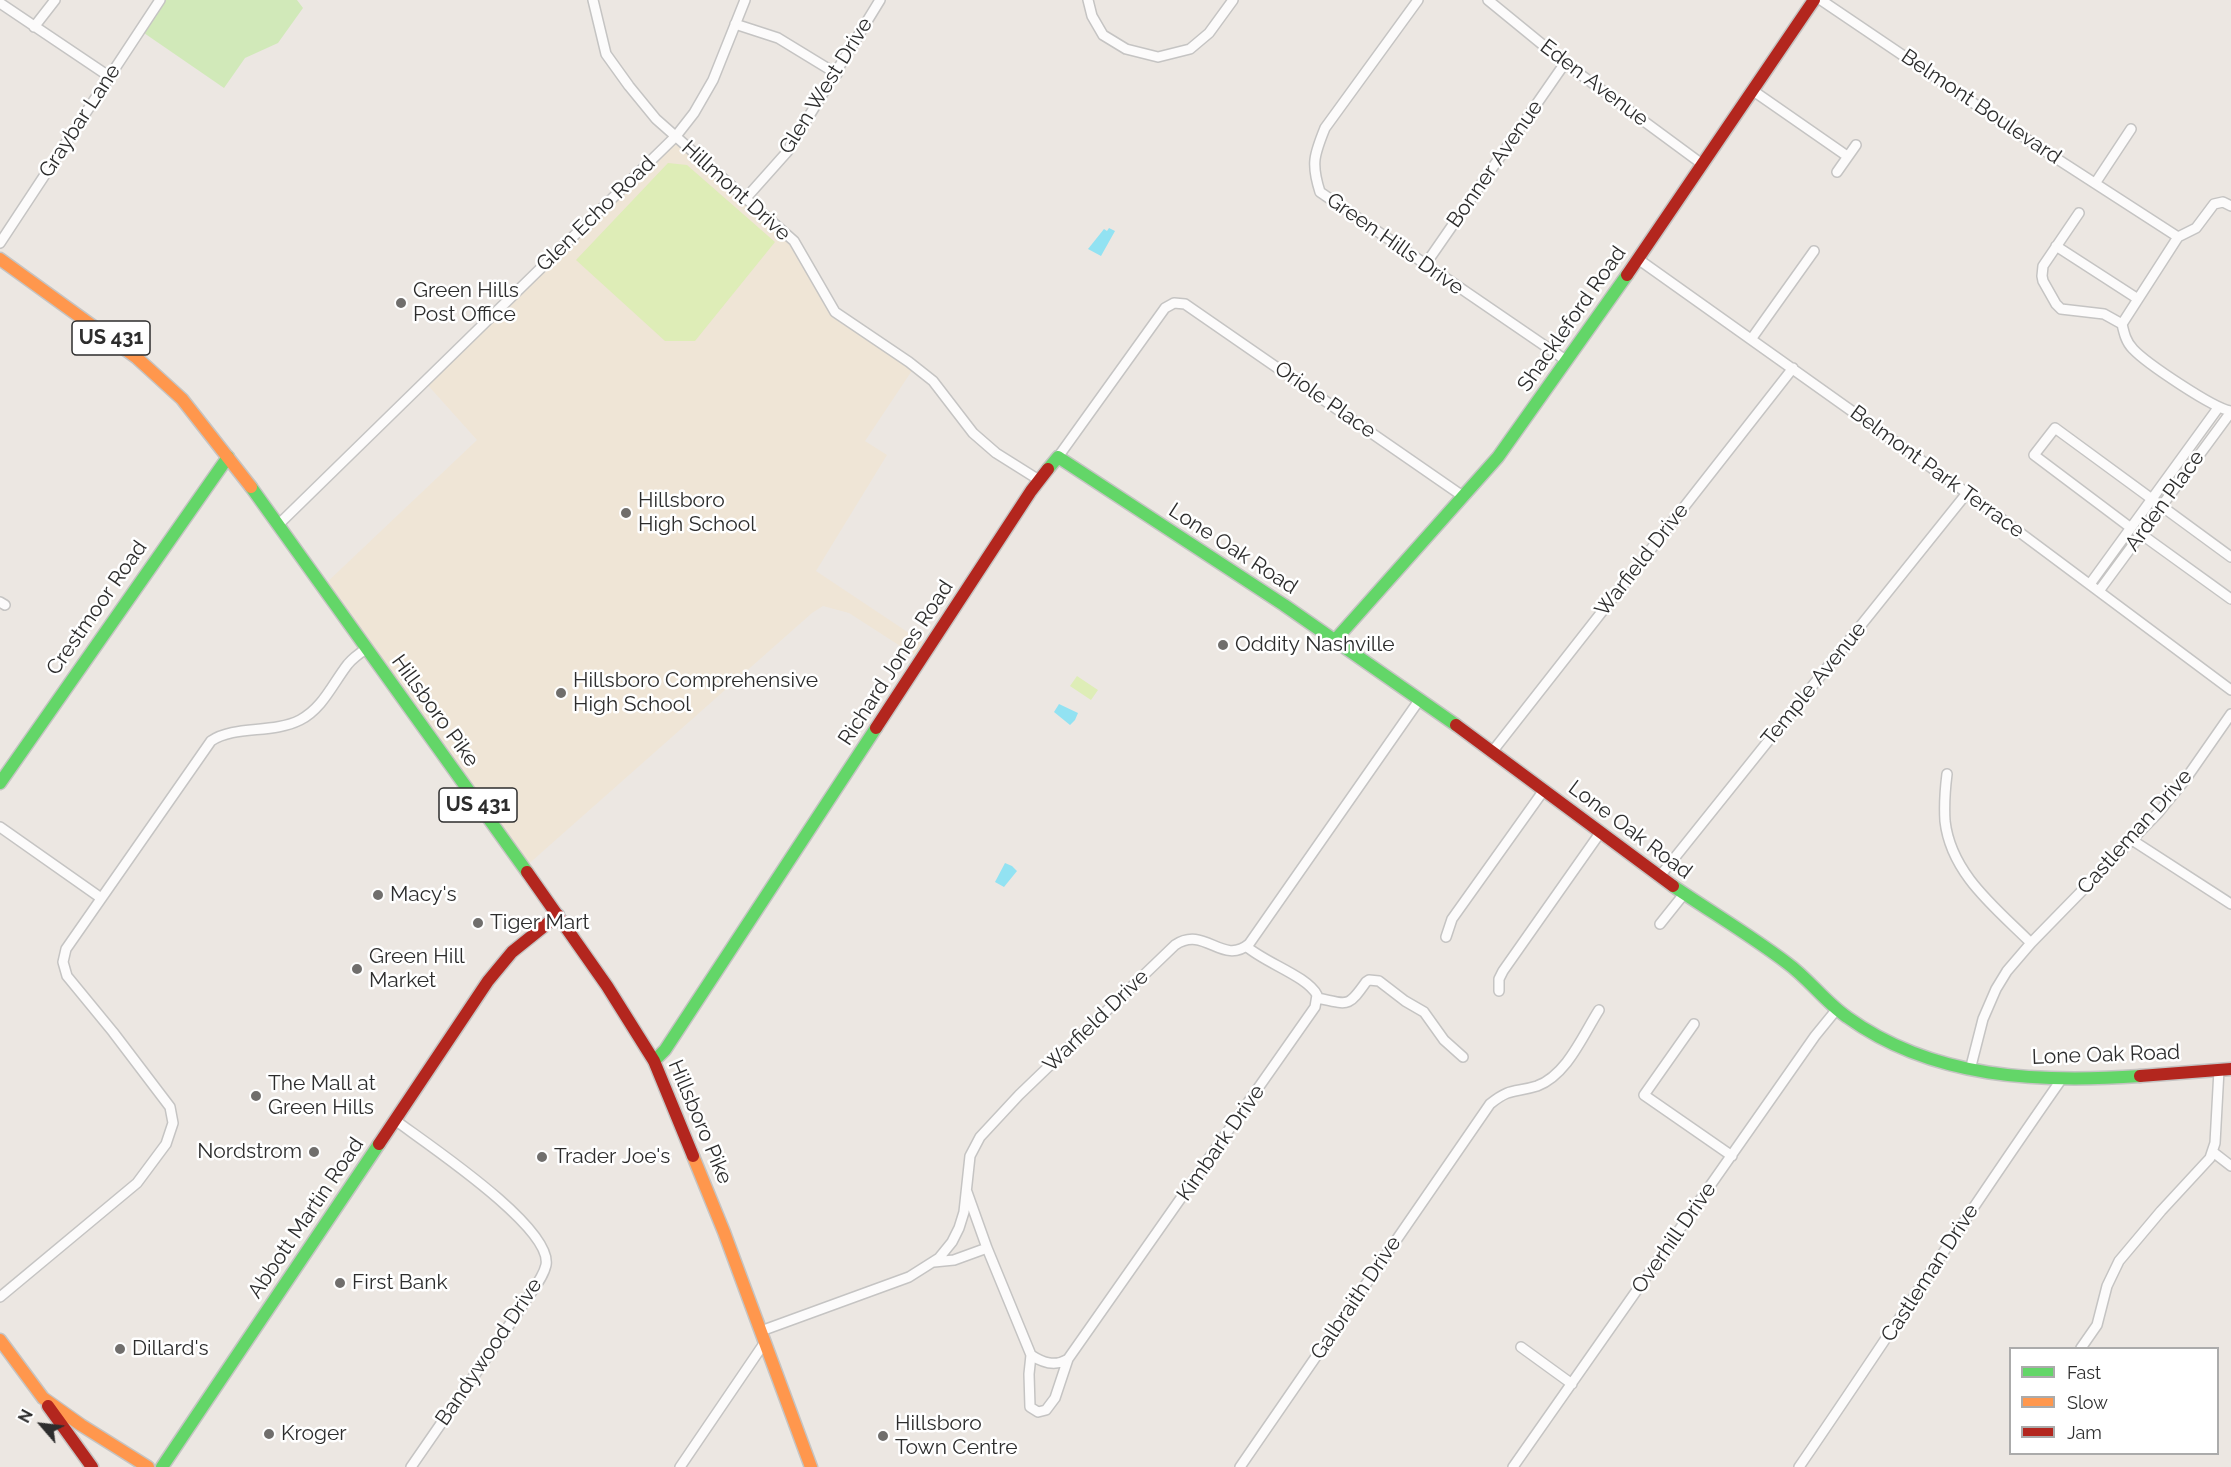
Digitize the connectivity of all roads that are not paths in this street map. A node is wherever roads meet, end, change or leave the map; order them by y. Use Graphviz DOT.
graph roads {
  1 [pos="55,0"];
  2 [pos="160,0"];
  3 [pos="593,0"];
  4 [pos="745,0"];
  5 [pos="880,0"];
  6 [pos="1088,0"];
  7 [pos="1233,0"];
  8 [pos="1418,0"];
  9 [pos="1488,0"];
  10 [pos="1814,0"];
  11 [pos="1821,0"];
  12 [pos="0,3"];
  13 [pos="735,24"];
  14 [pos="34,27"];
  15 [pos="1565,63"];
  16 [pos="837,74"];
  17 [pos="110,77"];
  18 [pos="1752,90"];
  19 [pos="2131,129"];
  20 [pos="676,136"];
  21 [pos="1856,145"];
  22 [pos="1847,156"];
  23 [pos="1702,164"];
  24 [pos="1837,172"];
  25 [pos="2096,182"];
  26 [pos="746,198"];
  27 [pos="2231,206"];
  28 [pos="2079,213"];
  29 [pos="2178,237"];
  30 [pos="0,243"];
  31 [pos="2056,246"];
  32 [pos="1814,251"];
  33 [pos="0,259"];
  34 [pos="1638,259"];
  35 [pos="1425,265"];
  36 [pos="2138,299"];
  37 [pos="1185,304"];
  38 [pos="2122,324"];
  39 [pos="1752,338"];
  40 [pos="1567,361"];
  41 [pos="1793,368"];
  42 [pos="2218,408"];
  43 [pos="2231,412"];
  44 [pos="228,457"];
  45 [pos="1058,457"];
  46 [pos="1039,480"];
  47 [pos="1967,493"];
  48 [pos="1464,497"];
  49 [pos="2152,499"];
  50 [pos="2162,506"];
  51 [pos="278,525"];
  52 [pos="2131,528"];
  53 [pos="2141,534"];
  54 [pos="2231,557"];
  55 [pos="2090,584"];
  56 [pos="2099,591"];
  57 [pos="2231,599"];
  58 [pos="1336,639"];
  59 [pos="366,649"];
  60 [pos="2231,690"];
  61 [pos="1420,699"];
  62 [pos="2231,714"];
  63 [pos="1492,752"];
  64 [pos="1947,774"];
  65 [pos="0,783"];
  66 [pos="1544,790"];
  67 [pos="0,826"];
  68 [pos="1600,833"];
  69 [pos="2132,840"];
  70 [pos="1660,876"];
  71 [pos="1684,894"];
  72 [pos="101,898"];
  73 [pos="2231,904"];
  74 [pos="558,915"];
  75 [pos="1660,924"];
  76 [pos="1446,937"];
  77 [pos="2031,943"];
  78 [pos="1246,946"];
  79 [pos="1499,991"];
  80 [pos="1317,998"];
  81 [pos="1837,1009"];
  82 [pos="1599,1010"];
  83 [pos="1694,1024"];
  84 [pos="1463,1057"];
  85 [pos="654,1061"];
  86 [pos="2225,1069"];
  87 [pos="1970,1070"];
  88 [pos="2061,1080"];
  89 [pos="395,1120"];
  90 [pos="2213,1152"];
  91 [pos="1732,1156"];
  92 [pos="2231,1166"];
  93 [pos="966,1190"];
  94 [pos="987,1248"];
  95 [pos="934,1263"];
  96 [pos="0,1297"];
  97 [pos="763,1336"];
  98 [pos="0,1340"];
  99 [pos="1521,1347"];
  100 [pos="2082,1347"];
  101 [pos="1031,1355"];
  102 [pos="1068,1359"];
  103 [pos="1572,1384"];
  104 [pos="43,1398"];
  105 [pos="170,1455"];
  106 [pos="92,1467"];
  107 [pos="148,1467"];
  108 [pos="162,1467"];
  109 [pos="174,1467"];
  110 [pos="411,1467"];
  111 [pos="680,1467"];
  112 [pos="811,1467"];
  113 [pos="1240,1467"];
  114 [pos="1513,1467"];
  115 [pos="1798,1467"];
  1 -- 14 [label="street"];
  2 -- 17 [label="street, Graybar Lane"];
  3 -- 20 [label="street, Hillmont Drive"];
  4 -- 13 [label="street, Glen Echo Road"];
  5 -- 16 [label="street, Glen West Drive"];
  6 -- 7 [label="street"];
  8 -- 35 [label="street, Green Hills Drive"];
  9 -- 15 [label="street, Eden Avenue"];
  10 -- 18 [label="street, Shackleford Road"];
  11 -- 25 [label="street, Belmont Boulevard"];
  12 -- 14 [label="street"];
  13 -- 16 [label="street"];
  13 -- 20 [label="street, Glen Echo Road"];
  14 -- 17 [label="street"];
  15 -- 23 [label="street, Eden Avenue"];
  15 -- 35 [label="street, Bonner Avenue"];
  16 -- 26 [label="street, Glen West Drive"];
  17 -- 30 [label="street, Graybar Lane"];
  18 -- 22 [label="street"];
  18 -- 23 [label="street, Shackleford Road"];
  19 -- 25 [label="street"];
  20 -- 26 [label="street, Hillmont Drive"];
  20 -- 51 [label="street, Glen Echo Road"];
  21 -- 22 [label="street"];
  22 -- 24 [label="street"];
  23 -- 34 [label="street, Shackleford Road"];
  25 -- 29 [label="street, Belmont Boulevard"];
  26 -- 46 [label="street, Hillmont Drive"];
  27 -- 29 [label="street"];
  28 -- 31 [label="street"];
  29 -- 36 [label="street"];
  31 -- 36 [label="street"];
  31 -- 38 [label="street"];
  32 -- 39 [label="street"];
  33 -- 44 [label="street, Hillsboro Pike / US 431"];
  34 -- 39 [label="street, Belmont Park Terrace"];
  34 -- 40 [label="street, Shackleford Road"];
  35 -- 40 [label="street, Green Hills Drive"];
  36 -- 38 [label="street"];
  37 -- 45 [label="street, Richard Jones Road"];
  37 -- 48 [label="street, Oriole Place"];
  38 -- 42 [label="street"];
  39 -- 41 [label="street, Belmont Park Terrace"];
  40 -- 48 [label="street, Shackleford Road"];
  41 -- 47 [label="street, Belmont Park Terrace"];
  41 -- 63 [label="street, Warfield Drive"];
  42 -- 43 [label="street"];
  42 -- 49 [label="street, Arden Place"];
  43 -- 50 [label="street, Arden Place"];
  44 -- 51 [label="street, Hillsboro Pike / US 431"];
  44 -- 65 [label="street, Crestmoor Road"];
  45 -- 46 [label="street, Richard Jones Road"];
  45 -- 58 [label="street, Lone Oak Road"];
  46 -- 85 [label="street, Richard Jones Road"];
  47 -- 55 [label="street, Belmont Park Terrace"];
  47 -- 70 [label="street, Temple Avenue"];
  48 -- 58 [label="street, Shackleford Road"];
  49 -- 50 [label="street"];
  49 -- 52 [label="street, Arden Place"];
  49 -- 52 [label="street"];
  50 -- 53 [label="street, Arden Place"];
  50 -- 54 [label="street"];
  51 -- 59 [label="street, Hillsboro Pike / US 431"];
  52 -- 55 [label="street, Arden Place"];
  53 -- 56 [label="street, Arden Place"];
  53 -- 57 [label="street"];
  55 -- 56 [label="street, Belmont Park Terrace"];
  56 -- 60 [label="street, Belmont Park Terrace"];
  58 -- 61 [label="street, Lone Oak Road"];
  59 -- 72 [label="street"];
  59 -- 74 [label="street, Hillsboro Pike / US 431"];
  61 -- 63 [label="street, Lone Oak Road"];
  61 -- 78 [label="street"];
  62 -- 69 [label="street, Castleman Drive"];
  63 -- 66 [label="street, Lone Oak Road"];
  64 -- 77 [label="street"];
  66 -- 68 [label="street, Lone Oak Road"];
  66 -- 76 [label="street"];
  67 -- 72 [label="street"];
  68 -- 70 [label="street, Lone Oak Road"];
  68 -- 79 [label="street"];
  69 -- 73 [label="street"];
  69 -- 77 [label="street, Castleman Drive"];
  70 -- 71 [label="street, Lone Oak Road"];
  71 -- 75 [label="street"];
  71 -- 81 [label="street, Lone Oak Road"];
  72 -- 96 [label="street"];
  74 -- 85 [label="street, Hillsboro Pike / US 431"];
  74 -- 89 [label="street, Abbott Martin Road"];
  77 -- 87 [label="street, Castleman Drive"];
  78 -- 80 [label="street"];
  78 -- 93 [label="street, Warfield Drive"];
  80 -- 84 [label="street"];
  80 -- 102 [label="street, Kimbark Drive"];
  81 -- 87 [label="street, Lone Oak Road"];
  81 -- 91 [label="street, Overhill Drive"];
  82 -- 113 [label="street, Galbraith Drive"];
  83 -- 91 [label="street"];
  85 -- 97 [label="street, Hillsboro Pike / US 431"];
  86 -- 88 [label="street, Lone Oak Road"];
  86 -- 90 [label="street"];
  87 -- 88 [label="street, Lone Oak Road"];
  88 -- 115 [label="street, Castleman Drive"];
  89 -- 105 [label="street, Abbott Martin Road"];
  89 -- 110 [label="street, Bandywood Drive"];
  90 -- 92 [label="street"];
  90 -- 100 [label="street"];
  91 -- 103 [label="street, Overhill Drive"];
  93 -- 94 [label="street, Kimbark Drive"];
  93 -- 95 [label="street, Warfield Drive"];
  94 -- 95 [label="street"];
  94 -- 101 [label="street, Kimbark Drive"];
  95 -- 97 [label="street, Warfield Drive"];
  97 -- 111 [label="street"];
  97 -- 112 [label="street, Hillsboro Pike / US 431"];
  98 -- 104 [label="street"];
  99 -- 103 [label="street"];
  101 -- 102 [label="street"];
  101 -- 102 [label="street, Kimbark Drive"];
  103 -- 114 [label="street, Overhill Drive"];
  104 -- 106 [label="street"];
  104 -- 107 [label="street"];
  105 -- 108 [label="street, Abbott Martin Road"];
  105 -- 109 [label="street"];
}
